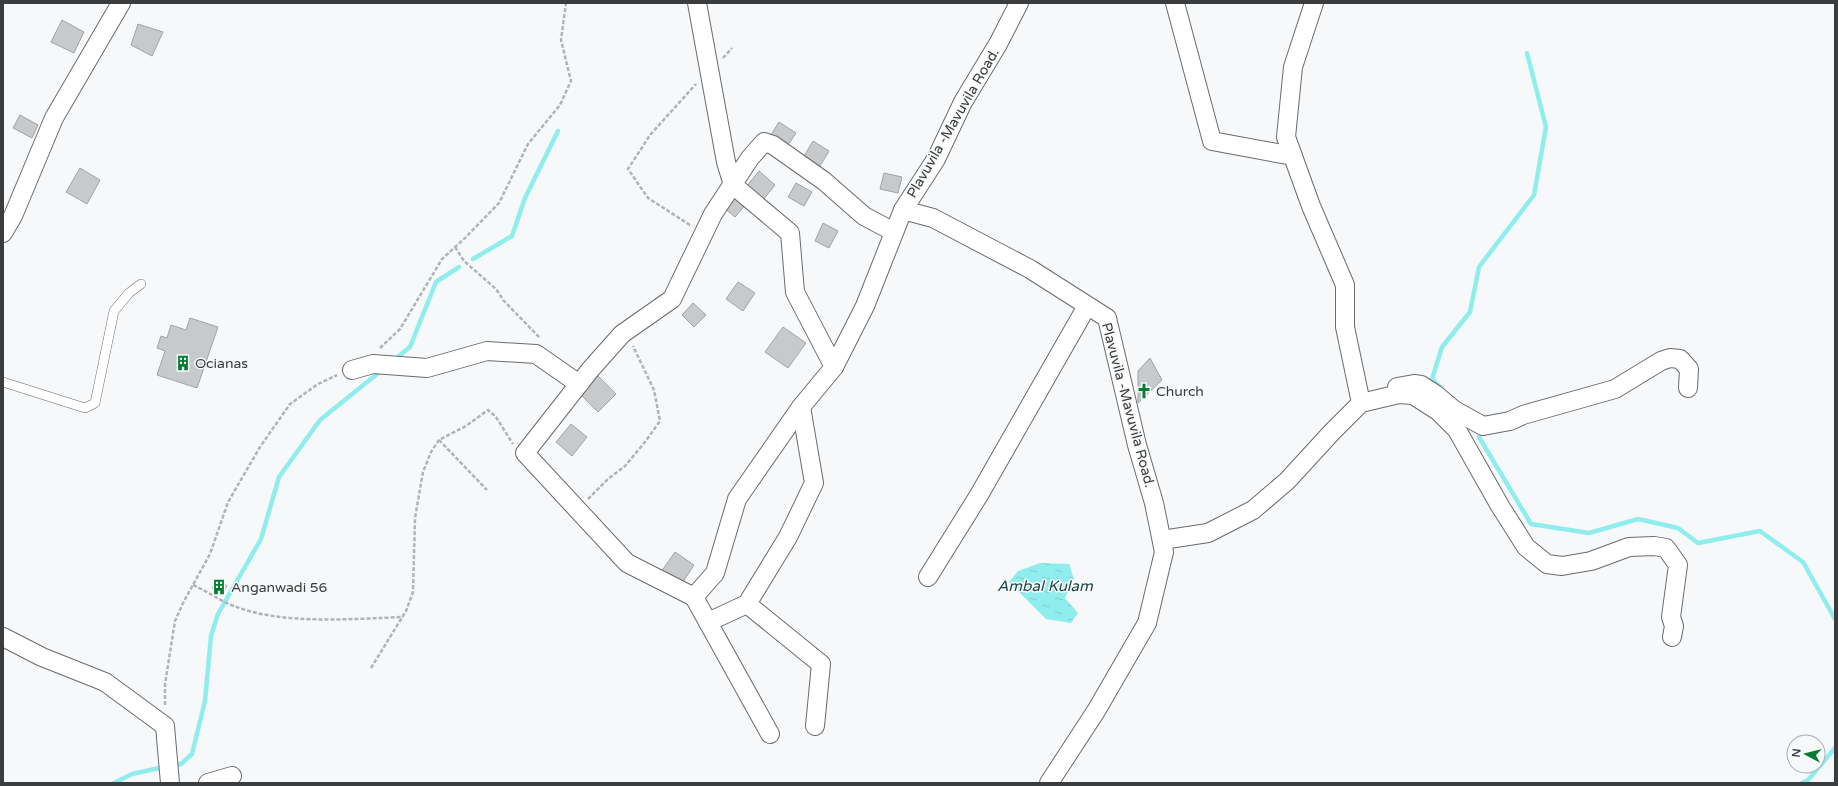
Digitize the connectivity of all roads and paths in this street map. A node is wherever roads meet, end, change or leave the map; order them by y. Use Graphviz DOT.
graph roads {
  1 [pos="121,3"];
  2 [pos="697,3"];
  3 [pos="1019,3"];
  4 [pos="1176,3"];
  5 [pos="1314,3"];
  6 [pos="732,48"];
  7 [pos="709,71"];
  8 [pos="1293,156"];
  9 [pos="733,185"];
  10 [pos="903,210"];
  11 [pos="894,232"];
  12 [pos="3,233"];
  13 [pos="704,234"];
  14 [pos="455,247"];
  15 [pos="141,284"];
  16 [pos="1087,306"];
  17 [pos="626,332"];
  18 [pos="548,363"];
  19 [pos="834,367"];
  20 [pos="352,370"];
  21 [pos="3,382"];
  22 [pos="579,384"];
  23 [pos="1688,388"];
  24 [pos="1361,403"];
  25 [pos="801,407"];
  26 [pos="439,440"];
  27 [pos="525,453"];
  28 [pos="487,490"];
  29 [pos="578,509"];
  30 [pos="1168,543"];
  31 [pos="928,577"];
  32 [pos="193,585"];
  33 [pos="694,597"];
  34 [pos="747,604"];
  35 [pos="402,617"];
  36 [pos="708,622"];
  37 [pos="3,637"];
  38 [pos="1672,637"];
  39 [pos="371,668"];
  40 [pos="815,726"];
  41 [pos="770,734"];
  42 [pos="232,776"];
  43 [pos="170,779"];
  44 [pos="208,783"];
  45 [pos="1049,783"];
  1 -- 12 [label="street"];
  2 -- 7 [label="street"];
  3 -- 10 [label="street, Plavuvila -Mavuvila Road."];
  4 -- 8 [label="street"];
  5 -- 8 [label="street"];
  6 -- 7 [label="path"];
  7 -- 9 [label="street"];
  7 -- 13 [label="path"];
  8 -- 24 [label="street"];
  9 -- 11 [label="street"];
  9 -- 13 [label="street"];
  9 -- 19 [label="street"];
  10 -- 11 [label="street"];
  10 -- 16 [label="street, Plavuvila -Mavuvila Road."];
  11 -- 19 [label="street"];
  13 -- 17 [label="street"];
  14 -- 18 [label="path"];
  15 -- 21 [label="lane"];
  16 -- 30 [label="street, Plavuvila -Mavuvila Road."];
  16 -- 31 [label="street"];
  17 -- 22 [label="street"];
  17 -- 29 [label="path"];
  18 -- 20 [label="street"];
  18 -- 22 [label="street"];
  19 -- 25 [label="street"];
  22 -- 27 [label="street"];
  23 -- 24 [label="street"];
  24 -- 30 [label="street"];
  24 -- 38 [label="street"];
  25 -- 33 [label="street"];
  25 -- 34 [label="street"];
  26 -- 27 [label="path"];
  26 -- 28 [label="path"];
  26 -- 35 [label="path"];
  27 -- 29 [label="street"];
  29 -- 33 [label="street"];
  30 -- 45 [label="street, Plavuvila -Mavuvila Road."];
  32 -- 35 [label="path"];
  33 -- 36 [label="street"];
  34 -- 36 [label="street"];
  34 -- 40 [label="street"];
  35 -- 39 [label="path"];
  36 -- 41 [label="street"];
  37 -- 43 [label="street"];
  42 -- 44 [label="street"];
}
